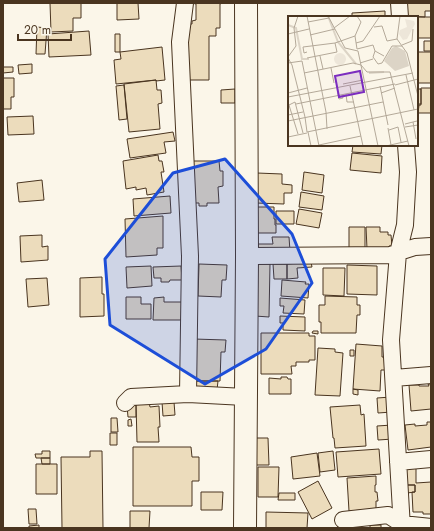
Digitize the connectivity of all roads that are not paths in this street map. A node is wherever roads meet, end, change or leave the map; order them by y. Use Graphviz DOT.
graph roads {
  1 [pos="185,3"];
  2 [pos="246,3"];
  3 [pos="400,3"];
  4 [pos="400,16"];
  5 [pos="406,146"];
  6 [pos="431,246"];
  7 [pos="398,253"];
  8 [pos="247,256"];
  9 [pos="431,375"];
  10 [pos="394,378"];
  11 [pos="188,394"];
  12 [pos="245,397"];
  13 [pos="125,403"];
  14 [pos="431,459"];
  15 [pos="398,462"];
  16 [pos="343,520"];
  17 [pos="402,526"];
  18 [pos="431,527"];
  19 [pos="245,528"];
  1 -- 11 [label="street"];
  2 -- 8 [label="street"];
  3 -- 4 [label="street"];
  5 -- 7 [label="street"];
  6 -- 7 [label="street"];
  7 -- 8 [label="street"];
  7 -- 10 [label="street"];
  8 -- 12 [label="street"];
  9 -- 10 [label="street"];
  10 -- 15 [label="street"];
  11 -- 12 [label="street"];
  11 -- 13 [label="street"];
  12 -- 19 [label="street"];
  14 -- 15 [label="street"];
  15 -- 17 [label="street"];
  16 -- 17 [label="street"];
  17 -- 18 [label="street"];
}
